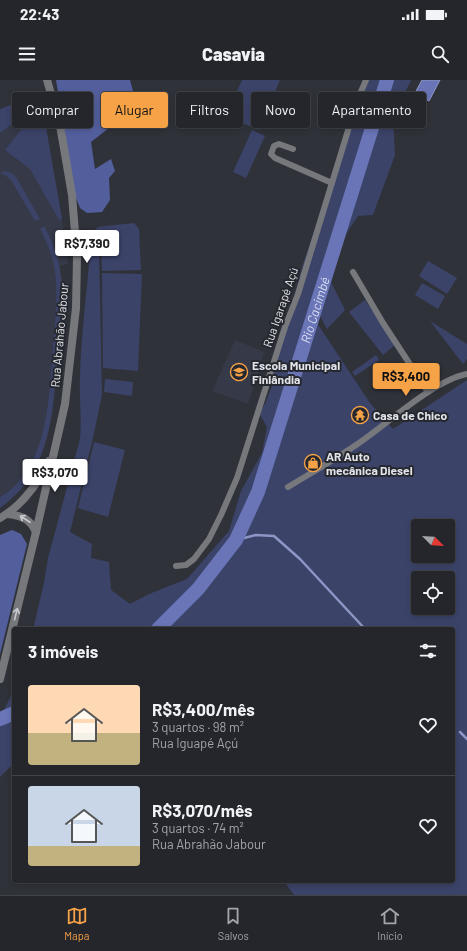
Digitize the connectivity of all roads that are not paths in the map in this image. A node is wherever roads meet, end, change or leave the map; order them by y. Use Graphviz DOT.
graph roads {
  1 [pos="47,80"];
  2 [pos="366,80"];
  3 [pos="293,149"];
  4 [pos="332,183"];
  5 [pos="353,272"];
  6 [pos="467,374"];
  7 [pos="428,392"];
  8 [pos="54,449"];
  9 [pos="288,487"];
  10 [pos="8,514"];
  11 [pos="0,518"];
  12 [pos="36,532"];
  13 [pos="176,566"];
  14 [pos="13,627"];
  15 [pos="12,630"];
  16 [pos="0,679"];
  1 -- 8 [label="street, Rua Abrahão Jabour"];
  2 -- 4 [label="street, Rua Igarapé Açú"];
  3 -- 4 [label="street"];
  4 -- 13 [label="street, Rua Igarapé Açú"];
  5 -- 7 [label="street"];
  6 -- 7 [label="street"];
  7 -- 9 [label="street"];
  8 -- 10 [label="street, Rua Abrahão Jabour"];
  8 -- 12 [label="street, Rua Abrahão Jabour"];
  10 -- 11 [label="street, Rua Abrahão Jabour"];
  12 -- 10 [label="street, one-way"];
  14 -- 12 [label="street, Rua Abrahão Jabour, one-way"];
  16 -- 15 [label="street, Rua Abrahão Jabour, one-way"];
}
